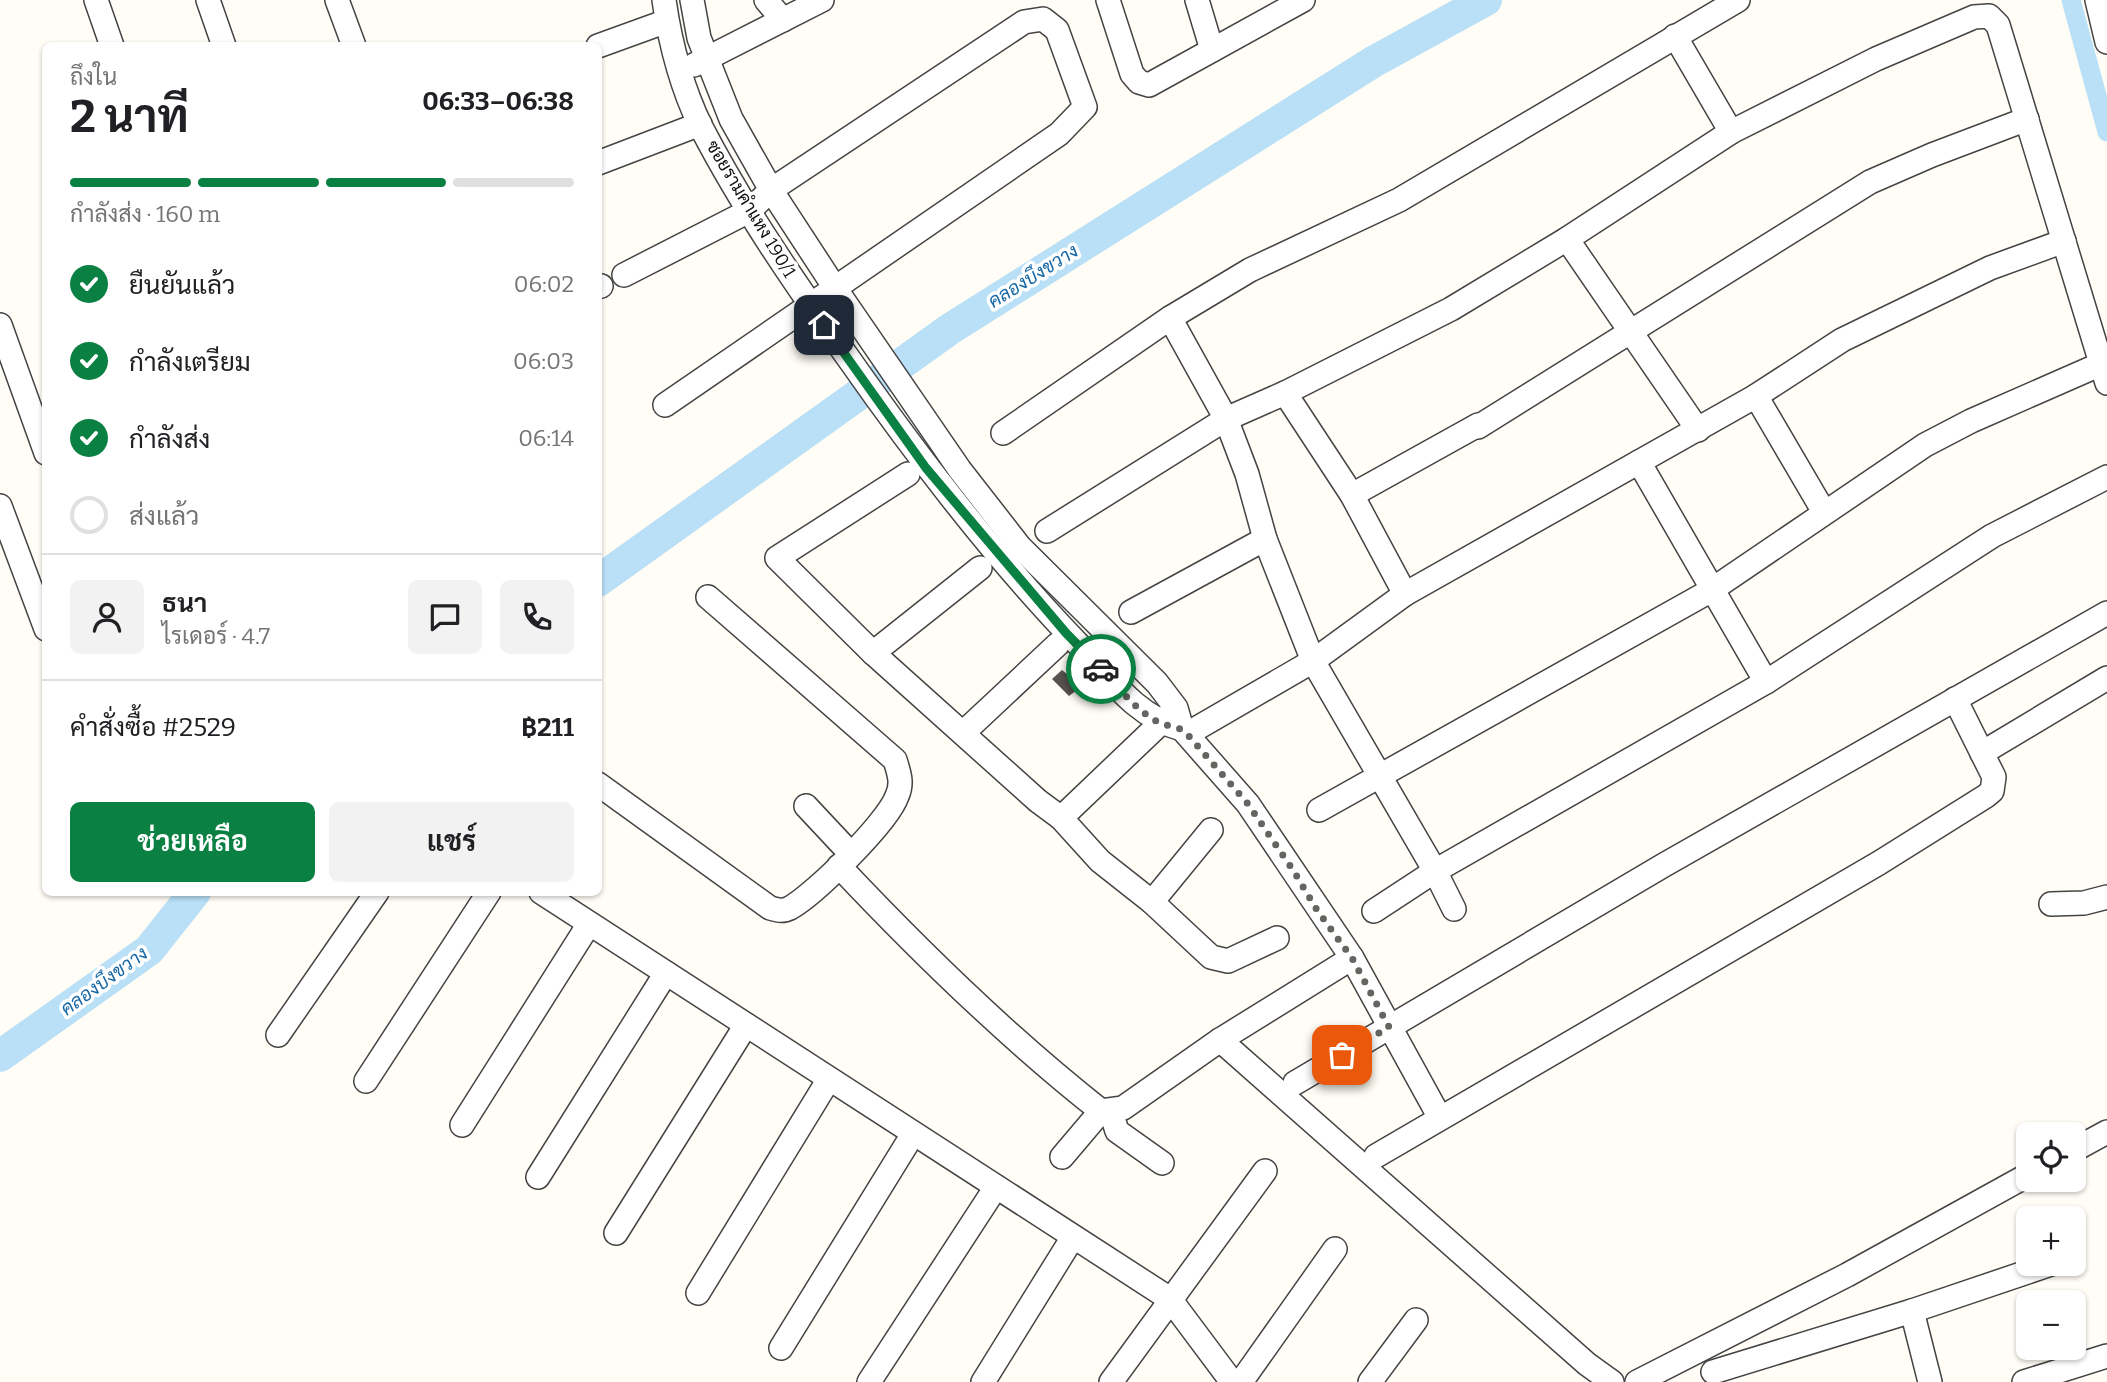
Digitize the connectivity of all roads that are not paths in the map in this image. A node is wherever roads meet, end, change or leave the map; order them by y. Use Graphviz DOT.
graph roads {
  1 [pos="96,0"];
  2 [pos="208,0"];
  3 [pos="692,0"];
  4 [pos="766,0"];
  5 [pos="822,0"];
  6 [pos="1108,0"];
  7 [pos="1197,0"];
  8 [pos="1303,0"];
  9 [pos="1738,0"];
  10 [pos="2097,0"];
  11 [pos="342,1"];
  12 [pos="665,10"];
  13 [pos="783,20"];
  14 [pos="1675,36"];
  15 [pos="2107,41"];
  16 [pos="111,42"];
  17 [pos="223,42"];
  18 [pos="353,42"];
  19 [pos="602,44"];
  20 [pos="1212,50"];
  21 [pos="706,60"];
  22 [pos="681,71"];
  23 [pos="2027,119"];
  24 [pos="700,124"];
  25 [pos="1731,131"];
  26 [pos="602,161"];
  27 [pos="771,190"];
  28 [pos="749,211"];
  29 [pos="1567,239"];
  30 [pos="2064,241"];
  31 [pos="624,275"];
  32 [pos="835,288"];
  33 [pos="809,304"];
  34 [pos="1170,318"];
  35 [pos="0,325"];
  36 [pos="1630,330"];
  37 [pos="2104,373"];
  38 [pos="1285,393"];
  39 [pos="1756,396"];
  40 [pos="665,405"];
  41 [pos="1226,419"];
  42 [pos="1698,430"];
  43 [pos="1003,433"];
  44 [pos="42,442"];
  45 [pos="955,461"];
  46 [pos="1639,462"];
  47 [pos="924,474"];
  48 [pos="2107,477"];
  49 [pos="1352,495"];
  50 [pos="0,506"];
  51 [pos="1824,512"];
  52 [pos="1047,531"];
  53 [pos="1265,539"];
  54 [pos="980,568"];
  55 [pos="1710,591"];
  56 [pos="1405,594"];
  57 [pos="708,597"];
  58 [pos="1131,612"];
  59 [pos="2107,613"];
  60 [pos="42,618"];
  61 [pos="1096,621"];
  62 [pos="1066,642"];
  63 [pos="873,653"];
  64 [pos="1313,661"];
  65 [pos="2107,678"];
  66 [pos="1766,682"];
  67 [pos="1955,699"];
  68 [pos="1176,723"];
  69 [pos="963,733"];
  70 [pos="1982,753"];
  71 [pos="1378,775"];
  72 [pos="602,787"];
  73 [pos="806,806"];
  74 [pos="1319,810"];
  75 [pos="1061,818"];
  76 [pos="1211,830"];
  77 [pos="844,860"];
  78 [pos="1435,871"];
  79 [pos="374,896"];
  80 [pos="486,896"];
  81 [pos="547,896"];
  82 [pos="2107,897"];
  83 [pos="1152,902"];
  84 [pos="2051,904"];
  85 [pos="1454,909"];
  86 [pos="1374,911"];
  87 [pos="589,924"];
  88 [pos="1277,938"];
  89 [pos="1352,958"];
  90 [pos="666,973"];
  91 [pos="746,1025"];
  92 [pos="1389,1027"];
  93 [pos="278,1035"];
  94 [pos="1220,1040"];
  95 [pos="829,1079"];
  96 [pos="366,1081"];
  97 [pos="1295,1083"];
  98 [pos="1106,1111"];
  99 [pos="1440,1118"];
  100 [pos="462,1125"];
  101 [pos="2107,1132"];
  102 [pos="914,1133"];
  103 [pos="2086,1143"];
  104 [pos="1376,1156"];
  105 [pos="1062,1157"];
  106 [pos="1162,1163"];
  107 [pos="1265,1171"];
  108 [pos="538,1177"];
  109 [pos="2016,1182"];
  110 [pos="996,1187"];
  111 [pos="616,1233"];
  112 [pos="1073,1237"];
  113 [pos="1335,1249"];
  114 [pos="2016,1276"];
  115 [pos="698,1293"];
  116 [pos="1170,1299"];
  117 [pos="1912,1311"];
  118 [pos="1416,1320"];
  119 [pos="781,1348"];
  120 [pos="2107,1356"];
  121 [pos="1713,1372"];
  122 [pos="869,1382"];
  123 [pos="983,1382"];
  124 [pos="1111,1382"];
  125 [pos="1232,1382"];
  126 [pos="1241,1382"];
  127 [pos="1370,1382"];
  128 [pos="1612,1382"];
  129 [pos="1637,1382"];
  130 [pos="1930,1382"];
  131 [pos="2024,1382"];
  1 -- 16 [label="street"];
  2 -- 17 [label="street"];
  3 -- 21 [label="street, ซอยรามคำแหง 190/1"];
  4 -- 13 [label="street"];
  5 -- 13 [label="street"];
  6 -- 20 [label="street"];
  7 -- 20 [label="street"];
  8 -- 20 [label="street"];
  9 -- 14 [label="street"];
  10 -- 15 [label="street"];
  11 -- 18 [label="street"];
  12 -- 19 [label="street"];
  12 -- 22 [label="street, ซอยรามคำแหง 190/1"];
  13 -- 21 [label="street"];
  14 -- 25 [label="street"];
  14 -- 34 [label="street"];
  21 -- 22 [label="street"];
  21 -- 27 [label="street, ซอยรามคำแหง 190/1"];
  22 -- 24 [label="street, ซอยรามคำแหง 190/1"];
  23 -- 25 [label="street"];
  23 -- 30 [label="street"];
  23 -- 36 [label="street"];
  24 -- 26 [label="street"];
  24 -- 28 [label="street, ซอยรามคำแหง 190/1"];
  25 -- 29 [label="street"];
  27 -- 28 [label="street"];
  27 -- 32 [label="street, ซอยรามคำแหง 190/1"];
  27 -- 32 [label="street"];
  28 -- 31 [label="street"];
  28 -- 33 [label="street, ซอยรามคำแหง 190/1"];
  29 -- 36 [label="street"];
  29 -- 38 [label="street"];
  30 -- 37 [label="street"];
  30 -- 39 [label="street"];
  32 -- 33 [label="street"];
  32 -- 45 [label="street, ซอยรามคำแหง 190/1"];
  33 -- 40 [label="street"];
  33 -- 47 [label="street, ซอยรามคำแหง 190/1"];
  34 -- 41 [label="street"];
  34 -- 43 [label="street"];
  35 -- 44 [label="street"];
  36 -- 42 [label="street"];
  36 -- 49 [label="street"];
  37 -- 51 [label="street"];
  38 -- 41 [label="street"];
  38 -- 49 [label="street"];
  39 -- 42 [label="street"];
  39 -- 51 [label="street"];
  41 -- 52 [label="street"];
  41 -- 53 [label="street"];
  42 -- 46 [label="street"];
  45 -- 47 [label="street"];
  45 -- 61 [label="street, ซอยรามคำแหง 190/1"];
  46 -- 55 [label="street"];
  46 -- 56 [label="street"];
  47 -- 62 [label="street, ซอยรามคำแหง 190/1"];
  47 -- 63 [label="street"];
  48 -- 66 [label="street"];
  49 -- 56 [label="street"];
  50 -- 60 [label="street"];
  51 -- 55 [label="street"];
  53 -- 58 [label="street"];
  53 -- 64 [label="street"];
  54 -- 63 [label="street"];
  55 -- 66 [label="street"];
  55 -- 71 [label="street"];
  56 -- 64 [label="street"];
  57 -- 77 [label="street"];
  59 -- 67 [label="street"];
  61 -- 62 [label="street"];
  61 -- 68 [label="street, ซอยรามคำแหง 190/1"];
  62 -- 68 [label="street, ซอยรามคำแหง 190/1"];
  62 -- 69 [label="street"];
  63 -- 69 [label="street"];
  64 -- 68 [label="street"];
  64 -- 71 [label="street"];
  65 -- 70 [label="street"];
  66 -- 78 [label="street"];
  67 -- 70 [label="street"];
  67 -- 92 [label="street"];
  68 -- 75 [label="street"];
  68 -- 89 [label="street"];
  69 -- 75 [label="street"];
  70 -- 99 [label="street"];
  71 -- 74 [label="street"];
  71 -- 78 [label="street"];
  72 -- 77 [label="street"];
  73 -- 77 [label="street"];
  75 -- 83 [label="street"];
  76 -- 83 [label="street"];
  77 -- 98 [label="street"];
  78 -- 85 [label="street"];
  78 -- 86 [label="street"];
  79 -- 93 [label="street"];
  80 -- 96 [label="street"];
  81 -- 87 [label="street"];
  82 -- 84 [label="street"];
  83 -- 88 [label="street"];
  87 -- 90 [label="street"];
  87 -- 100 [label="street"];
  89 -- 92 [label="street"];
  89 -- 94 [label="street"];
  90 -- 91 [label="street"];
  90 -- 108 [label="street"];
  91 -- 95 [label="street"];
  91 -- 111 [label="street"];
  92 -- 97 [label="street"];
  92 -- 99 [label="street"];
  94 -- 98 [label="street"];
  94 -- 128 [label="street"];
  95 -- 102 [label="street"];
  95 -- 115 [label="street"];
  98 -- 105 [label="street"];
  98 -- 106 [label="street"];
  99 -- 104 [label="street"];
  101 -- 103 [label="street"];
  102 -- 110 [label="street"];
  102 -- 119 [label="street"];
  107 -- 116 [label="street"];
  109 -- 129 [label="street"];
  110 -- 112 [label="street"];
  110 -- 122 [label="street"];
  112 -- 116 [label="street"];
  112 -- 123 [label="street"];
  113 -- 126 [label="street"];
  114 -- 117 [label="street"];
  116 -- 124 [label="street"];
  116 -- 125 [label="street"];
  117 -- 121 [label="street"];
  117 -- 130 [label="street"];
  118 -- 127 [label="street"];
  120 -- 131 [label="street"];
}
